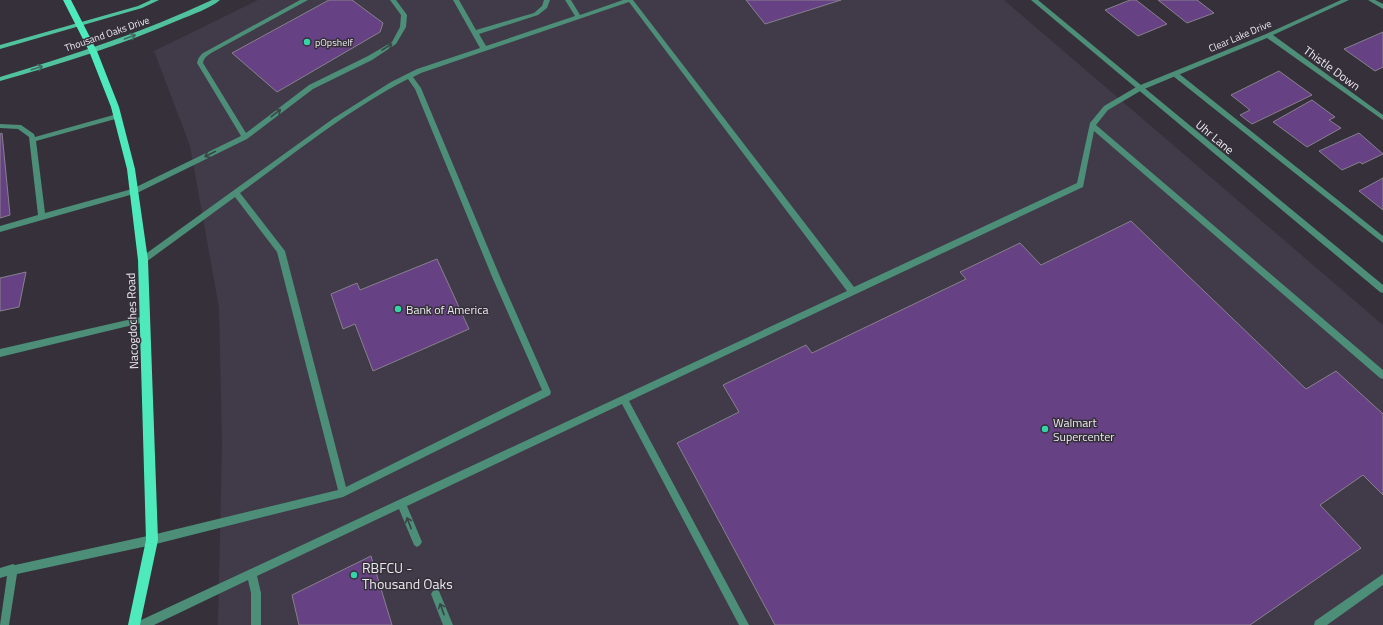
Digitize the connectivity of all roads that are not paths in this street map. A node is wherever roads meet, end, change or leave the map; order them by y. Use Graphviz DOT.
graph roads {
  1 [pos="67,0"];
  2 [pos="156,0"];
  3 [pos="217,0"];
  4 [pos="306,0"];
  5 [pos="393,0"];
  6 [pos="456,0"];
  7 [pos="547,0"];
  8 [pos="568,0"];
  9 [pos="629,0"];
  10 [pos="1034,0"];
  11 [pos="1346,0"];
  12 [pos="1371,0"];
  13 [pos="1383,7"];
  14 [pos="578,17"];
  15 [pos="81,24"];
  16 [pos="475,33"];
  17 [pos="1268,36"];
  18 [pos="0,47"];
  19 [pos="484,49"];
  20 [pos="93,51"];
  21 [pos="1175,74"];
  22 [pos="409,76"];
  23 [pos="0,79"];
  24 [pos="1140,88"];
  25 [pos="117,116"];
  26 [pos="1383,118"];
  27 [pos="1092,125"];
  28 [pos="0,126"];
  29 [pos="245,137"];
  30 [pos="32,140"];
  31 [pos="134,191"];
  32 [pos="236,193"];
  33 [pos="42,217"];
  34 [pos="0,229"];
  35 [pos="1383,240"];
  36 [pos="143,260"];
  37 [pos="1383,290"];
  38 [pos="853,292"];
  39 [pos="145,318"];
  40 [pos="0,353"];
  41 [pos="1383,375"];
  42 [pos="624,400"];
  43 [pos="343,493"];
  44 [pos="402,504"];
  45 [pos="152,540"];
  46 [pos="417,542"];
  47 [pos="13,569"];
  48 [pos="0,573"];
  49 [pos="252,574"];
  50 [pos="1383,579"];
  51 [pos="436,594"];
  52 [pos="4,625"];
  53 [pos="134,625"];
  54 [pos="143,625"];
  55 [pos="256,625"];
  56 [pos="448,625"];
  57 [pos="744,625"];
  58 [pos="1319,625"];
  1 -- 15 [label="main road, Nacogdoches Road"];
  2 -- 15 [label="main road, Thousand Oaks Drive"];
  20 -- 3 [label="main road, Thousand Oaks Drive, one-way"];
  4 -- 29 [label="street"];
  29 -- 5 [label="street, one-way"];
  6 -- 16 [label="street"];
  7 -- 16 [label="street"];
  8 -- 14 [label="street"];
  9 -- 14 [label="street"];
  9 -- 38 [label="street"];
  10 -- 24 [label="street, Uhr Lane"];
  11 -- 17 [label="street, Clear Lake Drive"];
  12 -- 13 [label="street"];
  14 -- 19 [label="street"];
  15 -- 18 [label="main road, Thousand Oaks Drive"];
  15 -- 20 [label="main road, Nacogdoches Road"];
  16 -- 19 [label="street"];
  17 -- 21 [label="street, Clear Lake Drive"];
  17 -- 26 [label="street, Thistle Down"];
  19 -- 22 [label="street"];
  23 -- 20 [label="main road, Thousand Oaks Drive, one-way"];
  20 -- 25 [label="main road, Nacogdoches Road"];
  21 -- 24 [label="street, Clear Lake Drive"];
  21 -- 35 [label="street"];
  22 -- 32 [label="street"];
  22 -- 43 [label="street"];
  24 -- 27 [label="street, Clear Lake Drive"];
  24 -- 37 [label="street, Uhr Lane"];
  25 -- 30 [label="street"];
  25 -- 31 [label="main road, Nacogdoches Road"];
  27 -- 38 [label="street"];
  27 -- 41 [label="street"];
  28 -- 30 [label="street"];
  29 -- 31 [label="street, one-way"];
  30 -- 33 [label="street"];
  31 -- 33 [label="street"];
  31 -- 36 [label="main road, Nacogdoches Road"];
  32 -- 36 [label="street"];
  32 -- 43 [label="street"];
  33 -- 34 [label="street"];
  36 -- 39 [label="main road, Nacogdoches Road"];
  38 -- 42 [label="street"];
  39 -- 40 [label="street"];
  39 -- 45 [label="main road, Nacogdoches Road"];
  42 -- 44 [label="street"];
  42 -- 57 [label="street"];
  43 -- 45 [label="street"];
  46 -- 44 [label="street, one-way"];
  44 -- 49 [label="street"];
  45 -- 47 [label="street"];
  45 -- 53 [label="main road, Nacogdoches Road"];
  47 -- 48 [label="street"];
  47 -- 52 [label="street"];
  49 -- 54 [label="street"];
  49 -- 55 [label="street"];
  50 -- 58 [label="street"];
  56 -- 51 [label="street, one-way"];
}
